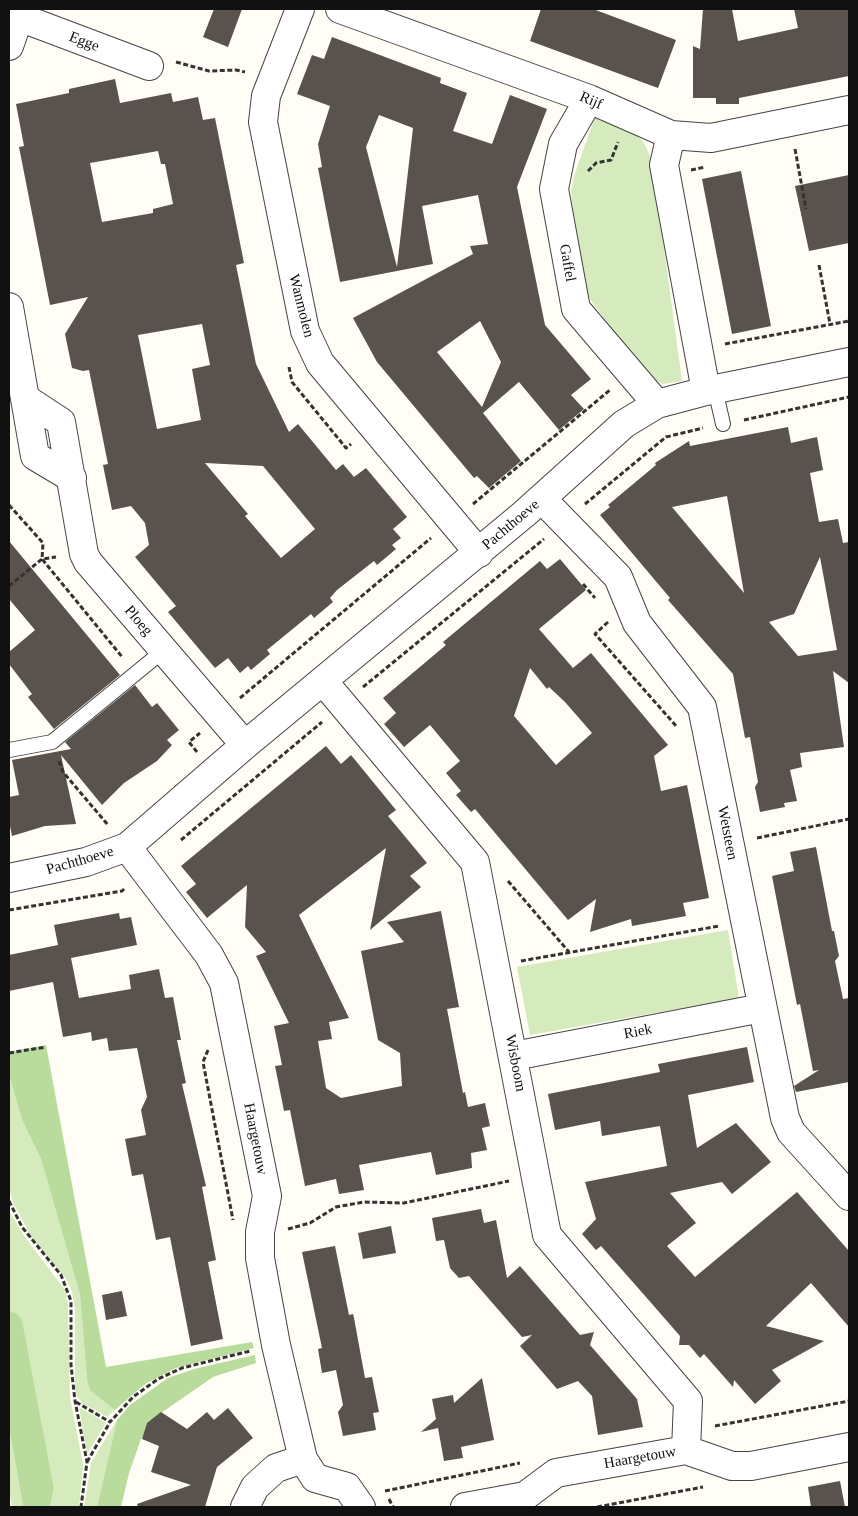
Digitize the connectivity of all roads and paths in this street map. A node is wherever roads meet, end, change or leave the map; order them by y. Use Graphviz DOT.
graph roads {
  1 [pos="300,9"];
  2 [pos="340,9"];
  3 [pos="21,13"];
  4 [pos="9,46"];
  5 [pos="148,66"];
  6 [pos="271,83"];
  7 [pos="589,99"];
  8 [pos="849,110"];
  9 [pos="628,117"];
  10 [pos="789,122"];
  11 [pos="671,135"];
  12 [pos="586,175"];
  13 [pos="806,209"];
  14 [pos="819,265"];
  15 [pos="9,307"];
  16 [pos="849,321"];
  17 [pos="830,324"];
  18 [pos="698,349"];
  19 [pos="849,362"];
  20 [pos="631,372"];
  21 [pos="710,390"];
  22 [pos="849,397"];
  23 [pos="657,404"];
  24 [pos="723,424"];
  25 [pos="542,499"];
  26 [pos="9,505"];
  27 [pos="452,521"];
  28 [pos="564,522"];
  29 [pos="479,553"];
  30 [pos="84,554"];
  31 [pos="42,559"];
  32 [pos="9,586"];
  33 [pos="628,602"];
  34 [pos="163,651"];
  35 [pos="136,674"];
  36 [pos="323,682"];
  37 [pos="342,704"];
  38 [pos="219,715"];
  39 [pos="681,731"];
  40 [pos="52,742"];
  41 [pos="245,745"];
  42 [pos="9,750"];
  43 [pos="213,772"];
  44 [pos="849,819"];
  45 [pos="729,844"];
  46 [pos="127,847"];
  47 [pos="144,872"];
  48 [pos="9,878"];
  49 [pos="507,879"];
  50 [pos="9,910"];
  51 [pos="745,921"];
  52 [pos="569,953"];
  53 [pos="496,966"];
  54 [pos="762,1008"];
  55 [pos="209,1046"];
  56 [pos="46,1047"];
  57 [pos="9,1052"];
  58 [pos="514,1056"];
  59 [pos="536,1176"];
  60 [pos="849,1196"];
  61 [pos="9,1201"];
  62 [pos="260,1232"];
  63 [pos="260,1258"];
  64 [pos="276,1345"];
  65 [pos="75,1401"];
  66 [pos="849,1401"];
  67 [pos="110,1422"];
  68 [pos="686,1441"];
  69 [pos="849,1447"];
  70 [pos="303,1459"];
  71 [pos="87,1462"];
  72 [pos="732,1466"];
  73 [pos="81,1507"];
  74 [pos="245,1507"];
  75 [pos="361,1507"];
  76 [pos="465,1507"];
  77 [pos="597,1507"];
  1 -- 6 [label="street, Wanmolen"];
  2 -- 7 [label="street, Rijf"];
  3 -- 4 [label="street"];
  3 -- 5 [label="street, Egge"];
  5 -- 6 [label="path"];
  6 -- 27 [label="street, Wanmolen"];
  7 -- 9 [label="street, Rijf"];
  7 -- 20 [label="street, Gaffel"];
  8 -- 10 [label="street, Rijf"];
  9 -- 11 [label="street, Rijf"];
  9 -- 12 [label="path"];
  10 -- 11 [label="street, Rijf"];
  10 -- 13 [label="path"];
  11 -- 18 [label="street"];
  14 -- 17 [label="path"];
  15 -- 30 [label="street, Ploeg"];
  16 -- 17 [label="path"];
  17 -- 18 [label="path"];
  18 -- 21 [label="street"];
  19 -- 21 [label="street, Pachthoeve"];
  20 -- 23 [label="street, Gaffel"];
  20 -- 27 [label="path"];
  21 -- 23 [label="street, Pachthoeve"];
  21 -- 24 [label="lane"];
  22 -- 24 [label="path"];
  23 -- 25 [label="street, Pachthoeve"];
  24 -- 28 [label="path"];
  25 -- 28 [label="street, Wetsteen"];
  25 -- 29 [label="street, Pachthoeve"];
  26 -- 31 [label="path"];
  27 -- 29 [label="street, Wanmolen"];
  27 -- 38 [label="path"];
  28 -- 33 [label="street, Wetsteen"];
  28 -- 37 [label="path"];
  29 -- 36 [label="street, Pachthoeve"];
  30 -- 31 [label="path"];
  30 -- 34 [label="street, Ploeg"];
  31 -- 32 [label="path"];
  31 -- 35 [label="path"];
  33 -- 39 [label="path"];
  33 -- 45 [label="street, Wetsteen"];
  34 -- 35 [label="lane"];
  34 -- 38 [label="street, Ploeg"];
  35 -- 40 [label="lane"];
  36 -- 37 [label="street, Wisboom"];
  36 -- 41 [label="street, Pachthoeve"];
  37 -- 47 [label="path"];
  37 -- 53 [label="street, Wisboom"];
  38 -- 41 [label="street, Ploeg"];
  38 -- 43 [label="path"];
  40 -- 42 [label="lane"];
  40 -- 46 [label="path"];
  41 -- 43 [label="street, Pachthoeve"];
  43 -- 46 [label="street, Pachthoeve"];
  44 -- 45 [label="path"];
  45 -- 51 [label="street, Wetsteen"];
  46 -- 47 [label="street, Haargetouw"];
  46 -- 48 [label="street, Pachthoeve"];
  47 -- 50 [label="path"];
  47 -- 62 [label="street, Haargetouw"];
  49 -- 52 [label="path"];
  51 -- 52 [label="path"];
  51 -- 54 [label="street, Wetsteen"];
  52 -- 53 [label="path"];
  53 -- 58 [label="street, Wisboom"];
  54 -- 58 [label="street, Riek"];
  54 -- 60 [label="street, Wetsteen"];
  55 -- 63 [label="path"];
  56 -- 57 [label="path"];
  58 -- 59 [label="street, Wisboom"];
  59 -- 62 [label="path"];
  59 -- 68 [label="street, Wisboom"];
  61 -- 65 [label="path"];
  62 -- 63 [label="street, Haargetouw"];
  63 -- 64 [label="street, Haargetouw"];
  64 -- 67 [label="path"];
  64 -- 70 [label="street, Haargetouw"];
  65 -- 67 [label="path"];
  65 -- 71 [label="path"];
  66 -- 68 [label="path"];
  67 -- 71 [label="path"];
  68 -- 72 [label="street, Haargetouw"];
  68 -- 76 [label="street, Haargetouw"];
  69 -- 72 [label="street, Haargetouw"];
  70 -- 74 [label="street"];
  70 -- 75 [label="street, Haargetouw"];
  71 -- 73 [label="path"];
  72 -- 77 [label="path"];
}
